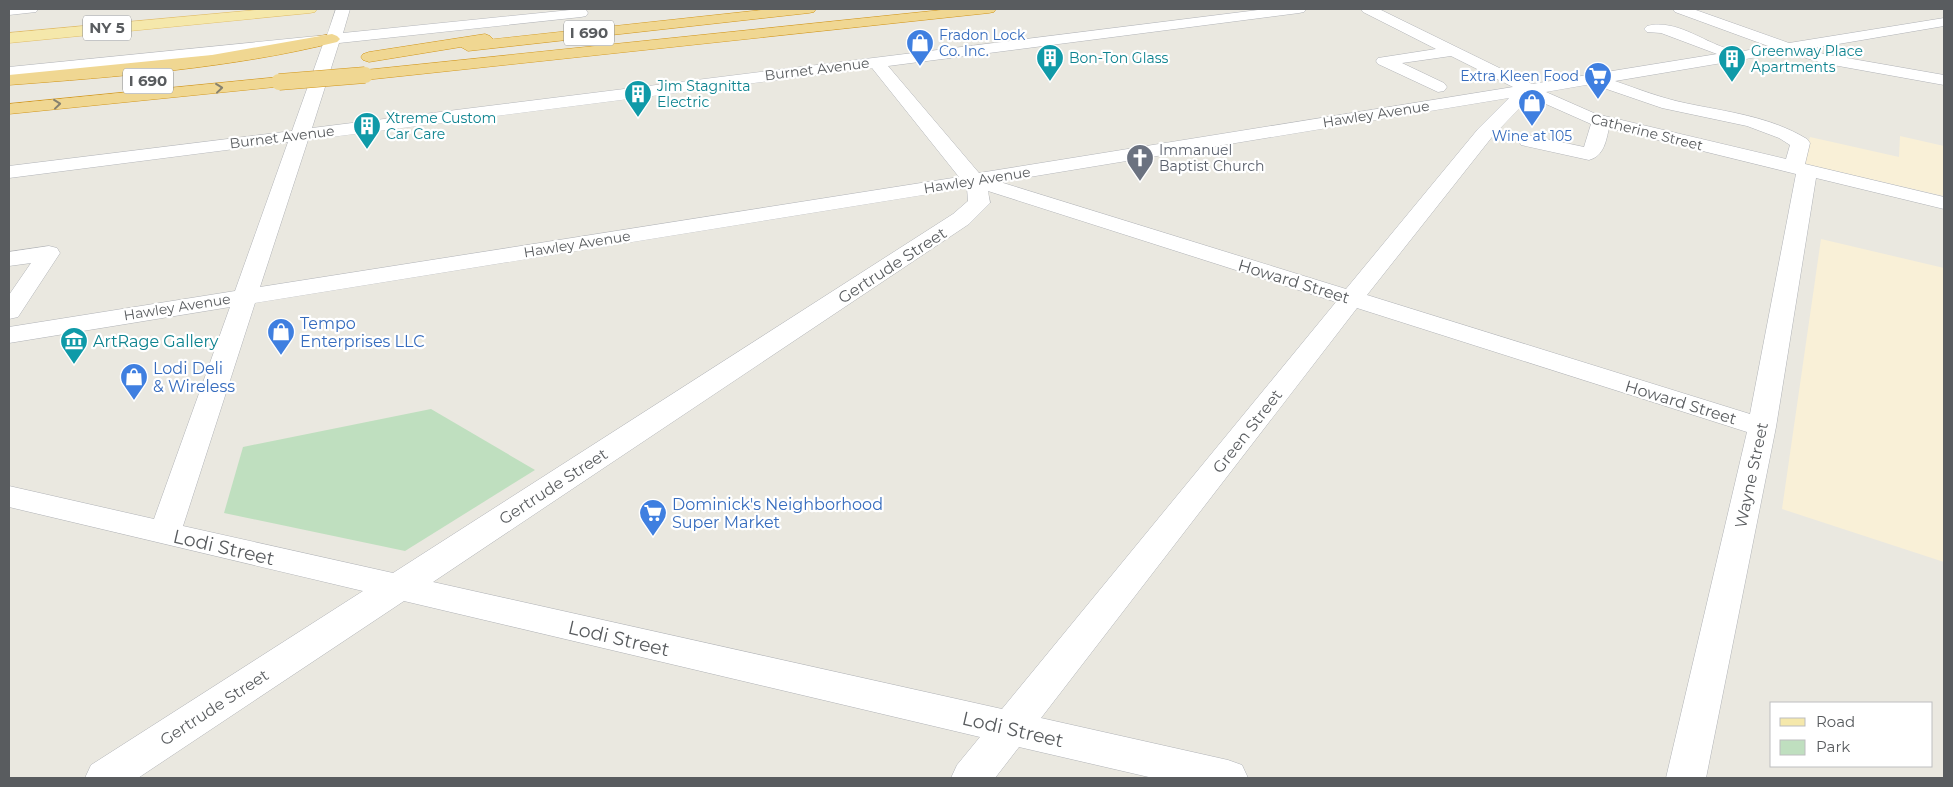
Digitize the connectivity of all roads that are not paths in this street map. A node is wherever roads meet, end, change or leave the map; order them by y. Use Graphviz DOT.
graph roads {
  1 [pos="31,9"];
  2 [pos="310,9"];
  3 [pos="342,9"];
  4 [pos="717,9"];
  5 [pos="809,9"];
  6 [pos="894,9"];
  7 [pos="990,9"];
  8 [pos="1299,9"];
  9 [pos="1368,9"];
  10 [pos="1680,9"];
  11 [pos="9,11"];
  12 [pos="581,12"];
  13 [pos="1944,22"];
  14 [pos="1652,29"];
  15 [pos="11,39"];
  16 [pos="332,39"];
  17 [pos="1786,47"];
  18 [pos="1454,51"];
  19 [pos="1735,55"];
  20 [pos="356,58"];
  21 [pos="876,62"];
  22 [pos="306,64"];
  23 [pos="286,66"];
  24 [pos="9,72"];
  25 [pos="365,74"];
  26 [pos="1592,79"];
  27 [pos="9,80"];
  28 [pos="1944,80"];
  29 [pos="1438,87"];
  30 [pos="1528,89"];
  31 [pos="9,96"];
  32 [pos="9,109"];
  33 [pos="1699,112"];
  34 [pos="1780,113"];
  35 [pos="1601,121"];
  36 [pos="300,135"];
  37 [pos="1528,140"];
  38 [pos="1722,164"];
  39 [pos="9,172"];
  40 [pos="1802,174"];
  41 [pos="976,180"];
  42 [pos="1944,203"];
  43 [pos="9,259"];
  44 [pos="246,296"];
  45 [pos="1351,299"];
  46 [pos="9,312"];
  47 [pos="9,335"];
  48 [pos="1762,427"];
  49 [pos="9,497"];
  50 [pos="165,533"];
  51 [pos="398,587"];
  52 [pos="1012,728"];
  53 [pos="105,778"];
  54 [pos="971,778"];
  55 [pos="1228,778"];
  56 [pos="1686,778"];
  1 -- 11 [label="street"];
  2 -- 15 [label="main road, NY 5"];
  3 -- 16 [label="street"];
  4 -- 20 [label="highway"];
  5 -- 20 [label="highway, I 690"];
  6 -- 25 [label="highway"];
  7 -- 25 [label="highway, I 690"];
  8 -- 21 [label="street, Burnet Avenue"];
  9 -- 18 [label="street, Catherine Street"];
  10 -- 17 [label="street"];
  12 -- 16 [label="street"];
  13 -- 17 [label="street, Hawley Avenue"];
  14 -- 19 [label="street"];
  16 -- 24 [label="street"];
  16 -- 27 [label="highway"];
  16 -- 36 [label="street"];
  17 -- 19 [label="street, Hawley Avenue"];
  17 -- 28 [label="street"];
  18 -- 29 [label="street"];
  18 -- 30 [label="street, Catherine Street"];
  19 -- 26 [label="street, Hawley Avenue"];
  20 -- 22 [label="highway, I 690"];
  21 -- 36 [label="street, Burnet Avenue"];
  21 -- 41 [label="street, Howard Street"];
  23 -- 31 [label="highway, I 690"];
  32 -- 25 [label="highway, I 690, one-way, bridge"];
  26 -- 30 [label="street, Hawley Avenue"];
  26 -- 33 [label="street"];
  30 -- 35 [label="street, Catherine Street"];
  30 -- 41 [label="street, Hawley Avenue"];
  30 -- 45 [label="street, Green Street"];
  33 -- 34 [label="street"];
  33 -- 40 [label="street, Wayne Street"];
  35 -- 37 [label="street"];
  35 -- 40 [label="street, Catherine Street"];
  36 -- 39 [label="street, Burnet Avenue"];
  36 -- 44 [label="street"];
  38 -- 40 [label="street"];
  40 -- 42 [label="street, Catherine Street"];
  40 -- 48 [label="street, Wayne Street"];
  41 -- 44 [label="street, Hawley Avenue"];
  41 -- 45 [label="street, Howard Street"];
  41 -- 51 [label="street, Gertrude Street"];
  43 -- 46 [label="street"];
  44 -- 47 [label="street, Hawley Avenue"];
  44 -- 50 [label="street"];
  45 -- 48 [label="street, Howard Street"];
  45 -- 52 [label="street, Green Street"];
  48 -- 56 [label="street, Wayne Street"];
  49 -- 50 [label="street, Lodi Street"];
  50 -- 51 [label="street, Lodi Street"];
  51 -- 52 [label="street, Lodi Street"];
  51 -- 53 [label="street, Gertrude Street"];
  52 -- 54 [label="street, Green Street"];
  52 -- 55 [label="street, Lodi Street"];
}
